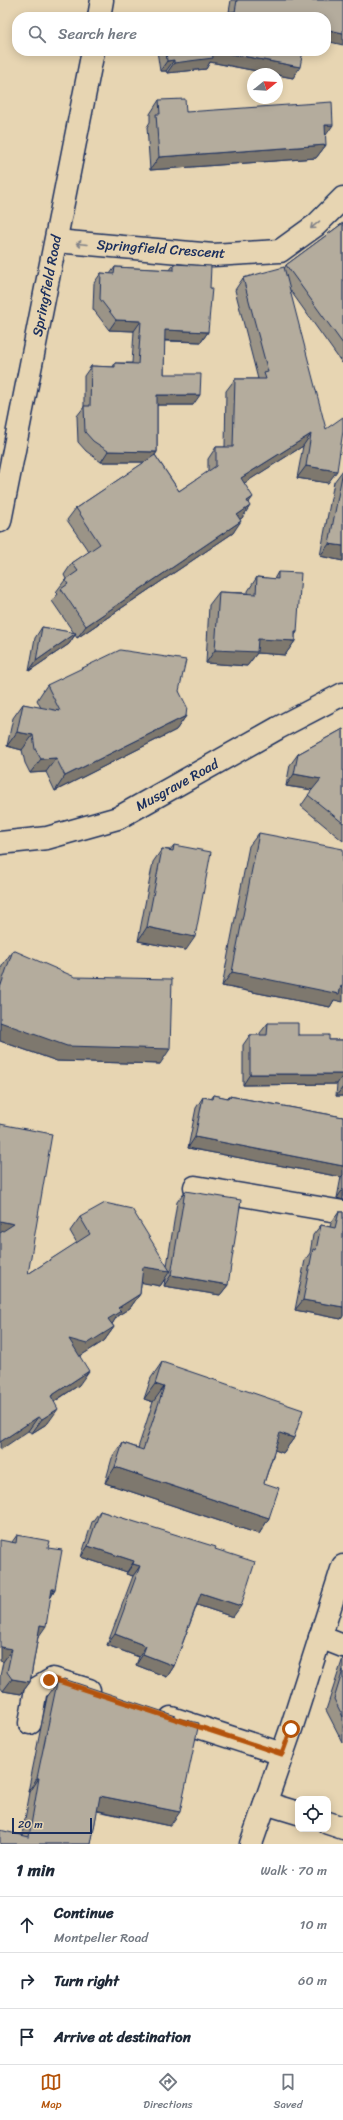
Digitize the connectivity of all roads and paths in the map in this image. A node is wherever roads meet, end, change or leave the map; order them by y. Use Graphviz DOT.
graph roads {
  1 [pos="102,0"];
  2 [pos="100,12"];
  3 [pos="92,56"];
  4 [pos="343,198"];
  5 [pos="56,241"];
  6 [pos="0,521"];
  7 [pos="343,694"];
  8 [pos="4,839"];
  9 [pos="195,1187"];
  10 [pos="343,1212"];
  11 [pos="343,1566"];
  12 [pos="320,1637"];
  13 [pos="343,1646"];
  14 [pos="105,1696"];
  15 [pos="149,1710"];
  16 [pos="30,1723"];
  17 [pos="282,1754"];
  18 [pos="265,1803"];
  19 [pos="295,1812"];
  20 [pos="331,1824"];
  21 [pos="343,1828"];
  22 [pos="251,1844"];
  1 -- 2 [label="street"];
  3 -- 5 [label="street, Springfield Road"];
  4 -- 5 [label="street, Springfield Crescent, one-way"];
  5 -- 6 [label="street, Springfield Road"];
  7 -- 8 [label="street, Musgrave Road"];
  9 -- 10 [label="street"];
  11 -- 12 [label="street"];
  12 -- 13 [label="street"];
  12 -- 17 [label="street"];
  14 -- 16 [label="street"];
  15 -- 17 [label="street"];
  17 -- 18 [label="street"];
  18 -- 19 [label="street"];
  18 -- 22 [label="street"];
  20 -- 21 [label="street"];
}
